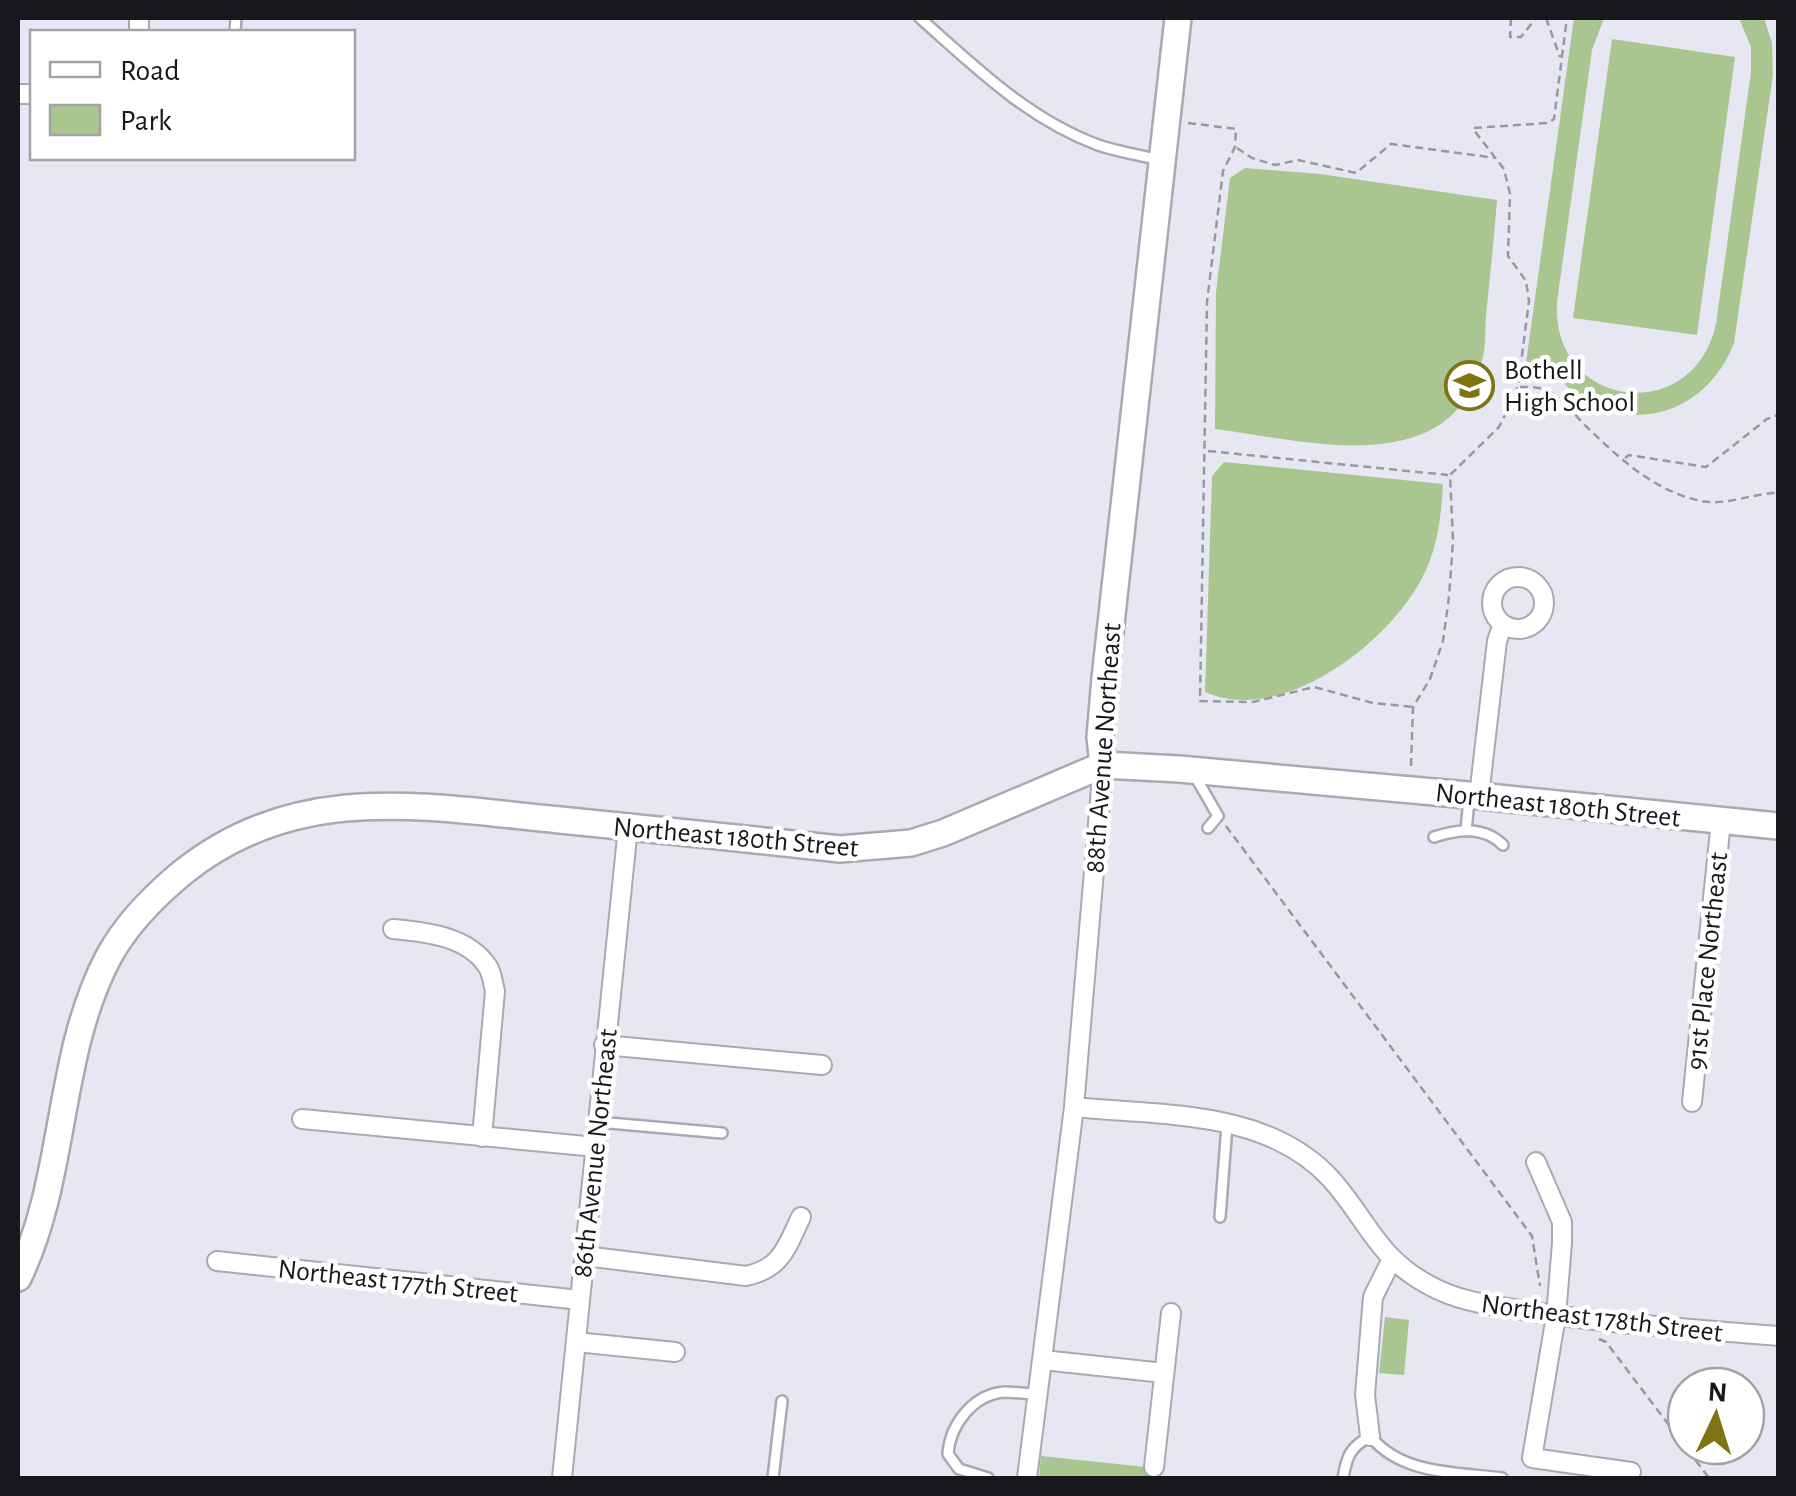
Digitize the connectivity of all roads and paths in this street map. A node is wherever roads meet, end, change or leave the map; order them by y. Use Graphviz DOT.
graph roads {
  1 [pos="920,18"];
  2 [pos="1178,18"];
  3 [pos="1512,18"];
  4 [pos="1536,18"];
  5 [pos="1546,18"];
  6 [pos="1567,18"];
  7 [pos="1561,59"];
  8 [pos="1167,124"];
  9 [pos="1236,147"];
  10 [pos="1498,158"];
  11 [pos="1163,160"];
  12 [pos="1518,386"];
  13 [pos="1778,414"];
  14 [pos="1206,451"];
  15 [pos="1623,459"];
  16 [pos="1450,475"];
  17 [pos="1778,493"];
  18 [pos="1503,624"];
  19 [pos="1413,707"];
  20 [pos="1102,766"];
  21 [pos="1192,770"];
  22 [pos="1410,790"];
  23 [pos="1474,795"];
  24 [pos="1218,816"];
  25 [pos="1721,821"];
  26 [pos="1778,826"];
  27 [pos="628,827"];
  28 [pos="1208,828"];
  29 [pos="1466,831"];
  30 [pos="1434,837"];
  31 [pos="1504,846"];
  32 [pos="393,929"];
  33 [pos="604,1045"];
  34 [pos="822,1065"];
  35 [pos="1692,1102"];
  36 [pos="1074,1107"];
  37 [pos="302,1119"];
  38 [pos="598,1122"];
  39 [pos="1227,1122"];
  40 [pos="722,1133"];
  41 [pos="482,1137"];
  42 [pos="596,1147"];
  43 [pos="1536,1162"];
  44 [pos="801,1218"];
  45 [pos="1220,1218"];
  46 [pos="584,1256"];
  47 [pos="216,1261"];
  48 [pos="1391,1261"];
  49 [pos="18,1278"];
  50 [pos="580,1300"];
  51 [pos="1562,1313"];
  52 [pos="1171,1314"];
  53 [pos="1778,1336"];
  54 [pos="576,1342"];
  55 [pos="675,1352"];
  56 [pos="1042,1360"];
  57 [pos="1164,1373"];
  58 [pos="1038,1394"];
  59 [pos="782,1401"];
  60 [pos="1370,1436"];
  61 [pos="1154,1467"];
  62 [pos="1631,1472"];
  63 [pos="562,1478"];
  64 [pos="773,1478"];
  65 [pos="988,1478"];
  66 [pos="1028,1478"];
  67 [pos="1344,1478"];
  68 [pos="1502,1478"];
  69 [pos="1709,1478"];
  1 -- 11 [label="lane"];
  2 -- 8 [label="street, 88th Avenue Northeast"];
  3 -- 4 [label="path"];
  5 -- 7 [label="path"];
  6 -- 7 [label="path"];
  7 -- 10 [label="path"];
  8 -- 9 [label="path"];
  8 -- 11 [label="street, 88th Avenue Northeast"];
  9 -- 10 [label="path"];
  9 -- 14 [label="path"];
  10 -- 12 [label="path"];
  11 -- 20 [label="street, 88th Avenue Northeast"];
  12 -- 15 [label="path"];
  12 -- 16 [label="path"];
  13 -- 15 [label="path"];
  14 -- 16 [label="path"];
  14 -- 19 [label="path"];
  15 -- 17 [label="path"];
  16 -- 19 [label="path"];
  18 -- 23 [label="street"];
  19 -- 22 [label="path"];
  20 -- 21 [label="street, Northeast 180th Street"];
  20 -- 27 [label="street, Northeast 180th Street"];
  20 -- 36 [label="street, 88th Avenue Northeast"];
  21 -- 22 [label="street, Northeast 180th Street"];
  21 -- 24 [label="lane"];
  22 -- 23 [label="street, Northeast 180th Street"];
  23 -- 25 [label="street, Northeast 180th Street"];
  23 -- 29 [label="lane"];
  24 -- 28 [label="lane"];
  24 -- 51 [label="path"];
  25 -- 26 [label="street, Northeast 180th Street"];
  25 -- 35 [label="street, 91st Place Northeast"];
  27 -- 33 [label="street, 86th Avenue Northeast"];
  27 -- 49 [label="street, Northeast 180th Street"];
  29 -- 30 [label="lane"];
  29 -- 31 [label="lane"];
  32 -- 41 [label="street"];
  33 -- 34 [label="street"];
  33 -- 38 [label="street, 86th Avenue Northeast"];
  36 -- 39 [label="street, Northeast 178th Street"];
  36 -- 56 [label="street, 88th Avenue Northeast"];
  37 -- 41 [label="street"];
  38 -- 40 [label="lane"];
  38 -- 42 [label="street, 86th Avenue Northeast"];
  39 -- 45 [label="lane"];
  39 -- 48 [label="street, Northeast 178th Street"];
  41 -- 42 [label="street"];
  42 -- 46 [label="street, 86th Avenue Northeast"];
  43 -- 51 [label="street"];
  44 -- 46 [label="street"];
  46 -- 50 [label="street, 86th Avenue Northeast"];
  47 -- 50 [label="street, Northeast 177th Street"];
  48 -- 51 [label="street, Northeast 178th Street"];
  48 -- 60 [label="street"];
  50 -- 54 [label="street, 86th Avenue Northeast"];
  51 -- 53 [label="street, Northeast 178th Street"];
  51 -- 62 [label="street"];
  51 -- 69 [label="path"];
  52 -- 57 [label="street"];
  54 -- 55 [label="street"];
  54 -- 63 [label="street, 86th Avenue Northeast"];
  56 -- 57 [label="street"];
  56 -- 58 [label="street, 88th Avenue Northeast"];
  57 -- 61 [label="street"];
  58 -- 65 [label="lane"];
  58 -- 66 [label="street, 88th Avenue Northeast"];
  59 -- 64 [label="lane"];
  60 -- 67 [label="lane"];
  60 -- 68 [label="lane"];
}
